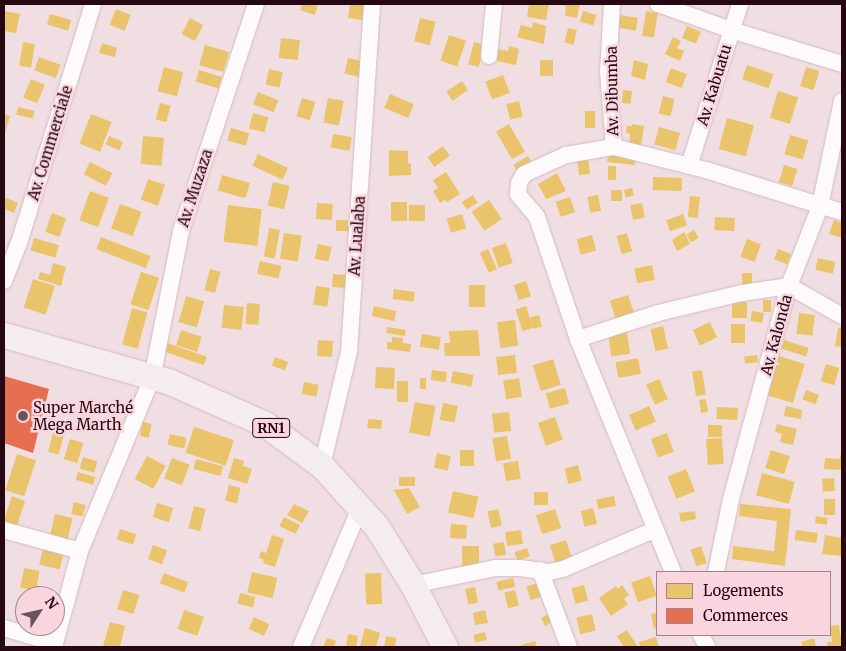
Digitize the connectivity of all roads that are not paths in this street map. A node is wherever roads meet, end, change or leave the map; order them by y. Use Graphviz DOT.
graph roads {
  1 [pos="93,4"];
  2 [pos="256,4"];
  3 [pos="372,4"];
  4 [pos="494,4"];
  5 [pos="612,4"];
  6 [pos="658,4"];
  7 [pos="740,4"];
  8 [pos="731,30"];
  9 [pos="489,56"];
  10 [pos="842,64"];
  11 [pos="842,101"];
  12 [pos="614,147"];
  13 [pos="690,166"];
  14 [pos="820,206"];
  15 [pos="842,212"];
  16 [pos="4,282"];
  17 [pos="789,286"];
  18 [pos="842,316"];
  19 [pos="4,335"];
  20 [pos="578,339"];
  21 [pos="152,378"];
  22 [pos="322,466"];
  23 [pos="360,508"];
  24 [pos="4,530"];
  25 [pos="654,530"];
  26 [pos="80,551"];
  27 [pos="540,570"];
  28 [pos="673,571"];
  29 [pos="716,571"];
  30 [pos="414,585"];
  31 [pos="4,628"];
  32 [pos="54,645"];
  33 [pos="301,647"];
  34 [pos="444,647"];
  35 [pos="569,647"];
  1 -- 16 [label="street, Av. Commerciale"];
  2 -- 21 [label="street, Av. Muzaza"];
  3 -- 22 [label="street, Av. Lualaba"];
  4 -- 9 [label="street"];
  5 -- 12 [label="street, Av. Dibumba"];
  6 -- 8 [label="street"];
  7 -- 8 [label="street, Av. Kabuatu"];
  8 -- 10 [label="street"];
  8 -- 13 [label="street, Av. Kabuatu"];
  11 -- 14 [label="street, Av. Kalonda"];
  12 -- 13 [label="street"];
  12 -- 20 [label="street"];
  13 -- 14 [label="street"];
  14 -- 15 [label="street"];
  14 -- 17 [label="street, Av. Kalonda"];
  17 -- 18 [label="street"];
  17 -- 20 [label="street"];
  17 -- 29 [label="street, Av. Kalonda"];
  19 -- 21 [label="highway, RN1"];
  20 -- 25 [label="street"];
  21 -- 22 [label="highway, RN1"];
  21 -- 26 [label="street, Av. Muzaza"];
  22 -- 23 [label="highway, RN1"];
  23 -- 30 [label="highway, RN1"];
  23 -- 33 [label="street"];
  24 -- 26 [label="street"];
  25 -- 27 [label="street"];
  25 -- 28 [label="street"];
  26 -- 32 [label="street, Av. Muzaza"];
  27 -- 30 [label="street"];
  27 -- 35 [label="street"];
  30 -- 34 [label="highway, RN1"];
  31 -- 32 [label="street"];
}
